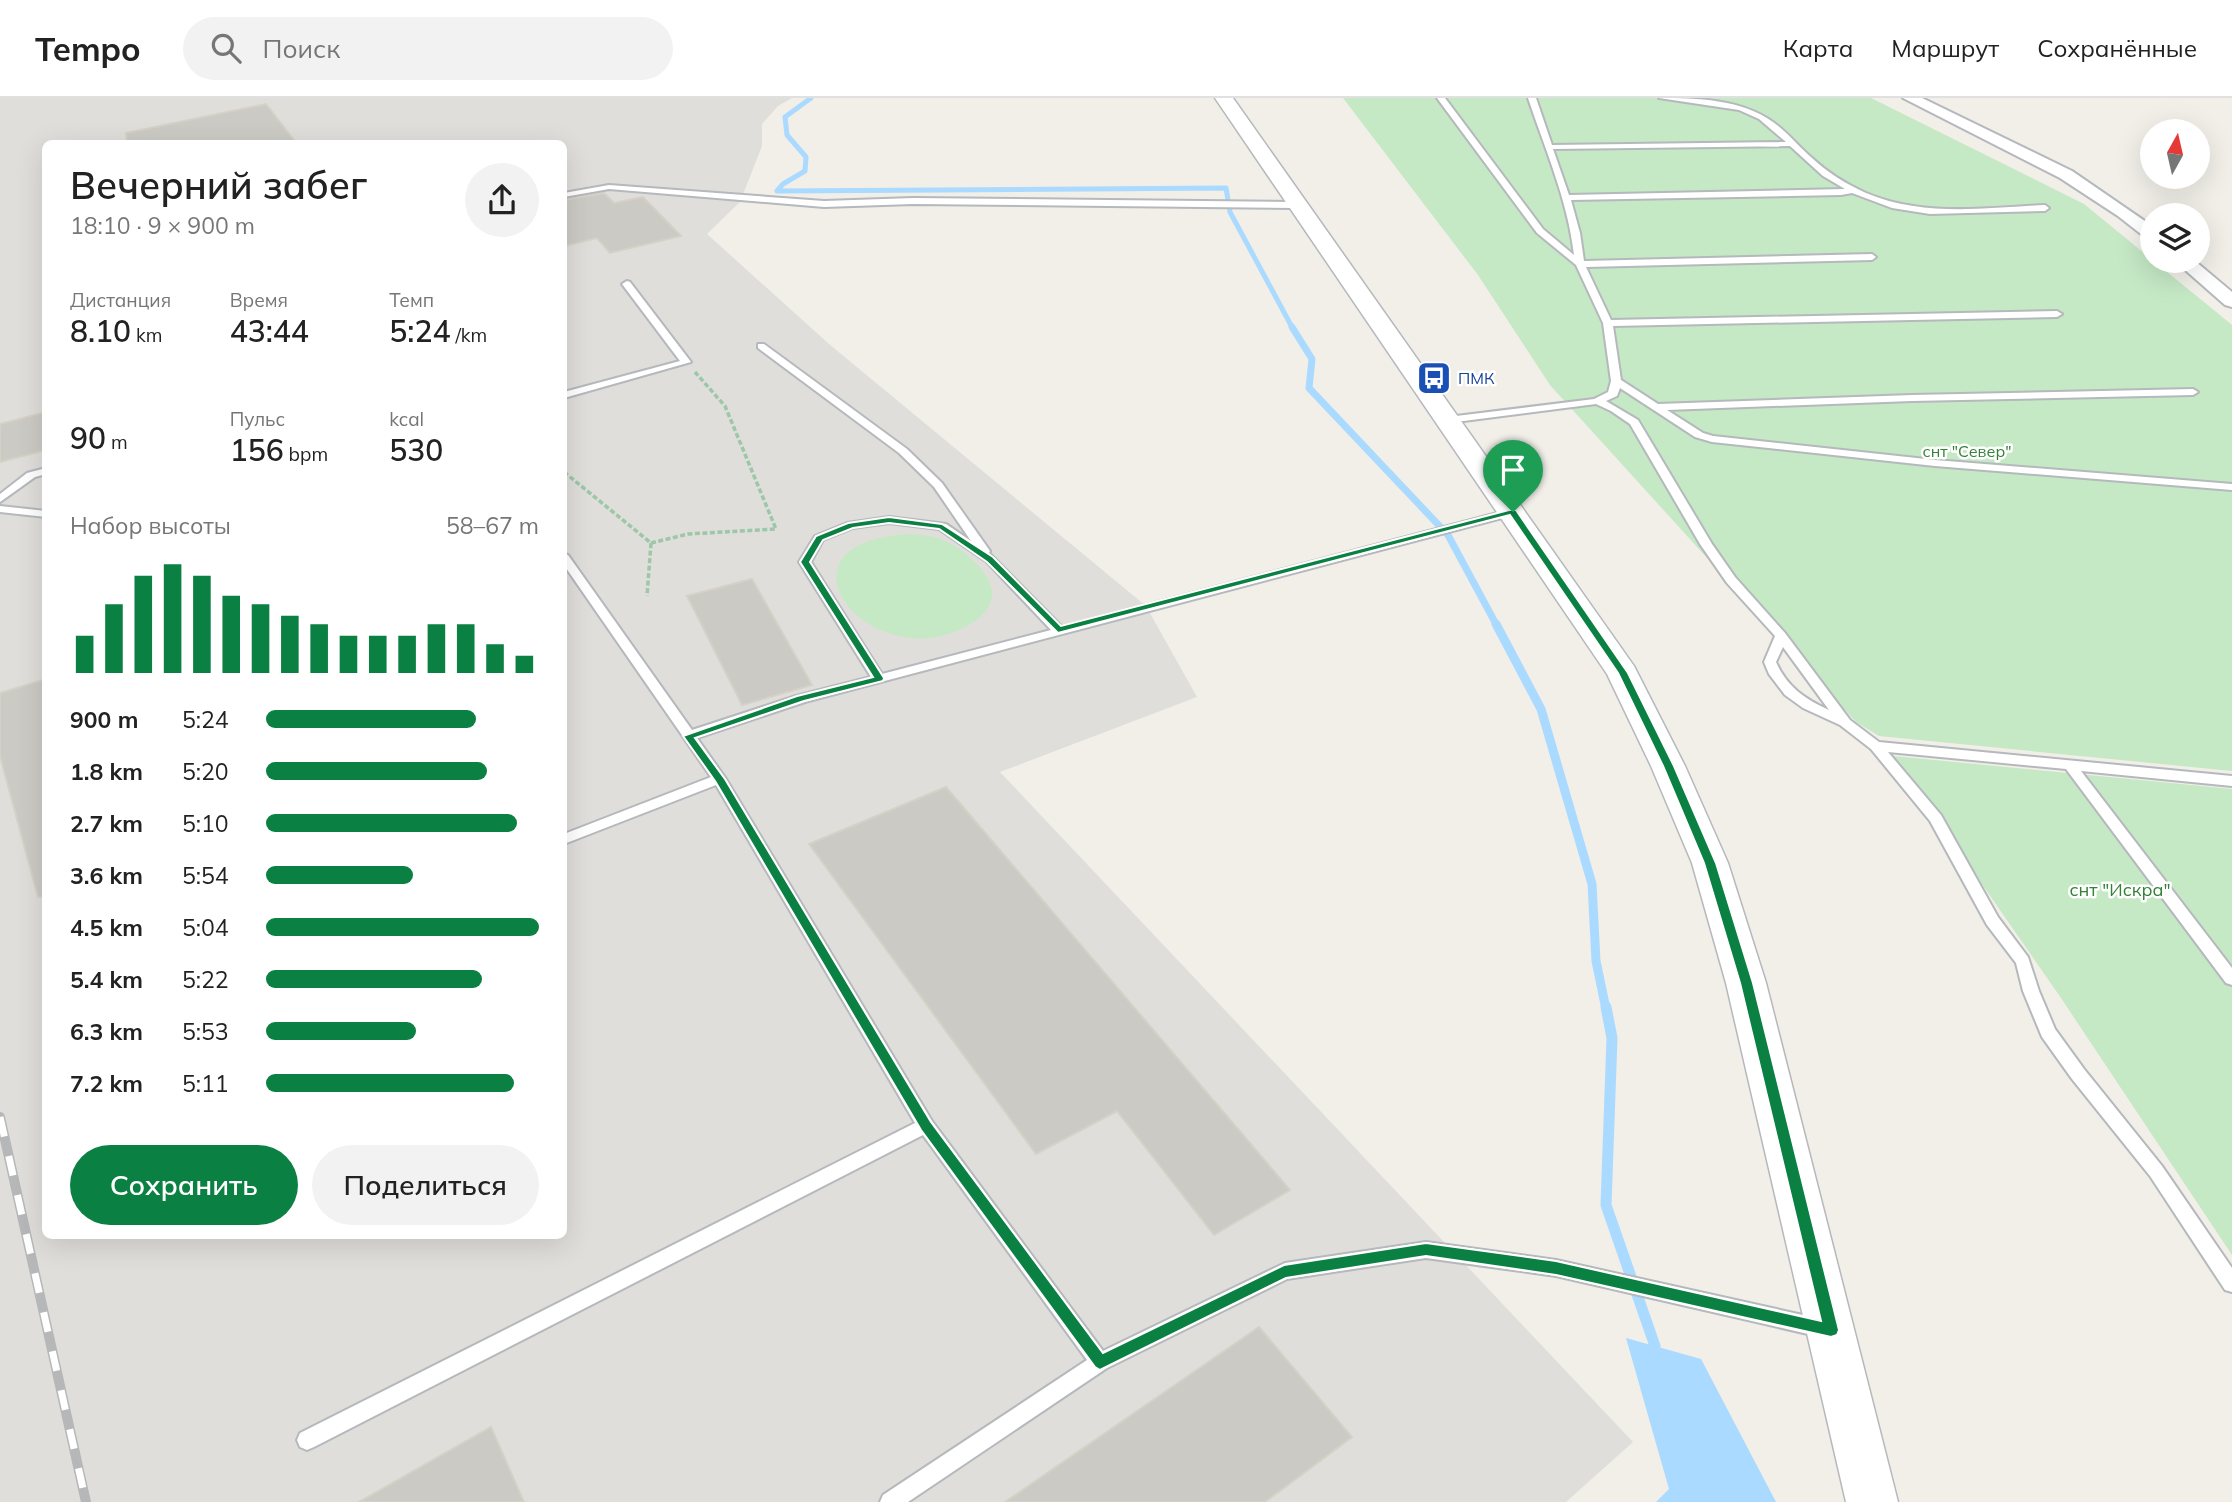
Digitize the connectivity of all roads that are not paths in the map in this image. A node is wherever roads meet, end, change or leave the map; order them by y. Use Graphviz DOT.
graph roads {
  1 [pos="1224,98"];
  2 [pos="1441,98"];
  3 [pos="1532,98"];
  4 [pos="1663,98"];
  5 [pos="1910,98"];
  6 [pos="1792,144"];
  7 [pos="1549,146"];
  8 [pos="1853,190"];
  9 [pos="567,194"];
  10 [pos="1566,198"];
  11 [pos="1297,205"];
  12 [pos="2045,208"];
  13 [pos="2140,224"];
  14 [pos="1872,257"];
  15 [pos="1580,264"];
  16 [pos="2198,273"];
  17 [pos="627,284"];
  18 [pos="2232,301"];
  19 [pos="2057,313"];
  20 [pos="1608,323"];
  21 [pos="761,346"];
  22 [pos="1616,381"];
  23 [pos="2193,392"];
  24 [pos="567,395"];
  25 [pos="1598,401"];
  26 [pos="1657,407"];
  27 [pos="1448,420"];
  28 [pos="42,472"];
  29 [pos="2232,487"];
  30 [pos="0,499"];
  31 [pos="0,509"];
  32 [pos="1513,512"];
  33 [pos="42,514"];
  34 [pos="990,559"];
  35 [pos="567,561"];
  36 [pos="1058,630"];
  37 [pos="1781,636"];
  38 [pos="879,678"];
  39 [pos="1845,723"];
  40 [pos="689,736"];
  41 [pos="1876,746"];
  42 [pos="2069,764"];
  43 [pos="719,779"];
  44 [pos="2232,781"];
  45 [pos="567,838"];
  46 [pos="2232,979"];
  47 [pos="926,1126"];
  48 [pos="2232,1284"];
  49 [pos="1831,1330"];
  50 [pos="1100,1362"];
  51 [pos="307,1440"];
  52 [pos="890,1502"];
  53 [pos="1872,1502"];
  1 -- 11 [label="street"];
  2 -- 15 [label="lane"];
  3 -- 7 [label="lane"];
  4 -- 6 [label="lane"];
  5 -- 13 [label="street"];
  6 -- 7 [label="lane"];
  6 -- 8 [label="lane"];
  7 -- 10 [label="lane"];
  8 -- 10 [label="lane"];
  8 -- 12 [label="lane"];
  9 -- 11 [label="lane"];
  10 -- 15 [label="lane"];
  11 -- 27 [label="street"];
  14 -- 15 [label="lane"];
  15 -- 20 [label="lane"];
  16 -- 18 [label="street"];
  17 -- 24 [label="lane"];
  19 -- 20 [label="lane"];
  20 -- 22 [label="lane"];
  21 -- 34 [label="lane"];
  22 -- 25 [label="lane"];
  22 -- 26 [label="lane"];
  23 -- 26 [label="lane"];
  25 -- 27 [label="lane"];
  25 -- 37 [label="lane"];
  26 -- 29 [label="lane"];
  27 -- 32 [label="street"];
  28 -- 30 [label="lane"];
  31 -- 33 [label="lane"];
  32 -- 36 [label="lane"];
  32 -- 49 [label="street"];
  34 -- 36 [label="lane"];
  34 -- 38 [label="lane"];
  35 -- 40 [label="lane"];
  36 -- 38 [label="lane"];
  37 -- 39 [label="lane"];
  37 -- 39 [label="lane"];
  38 -- 40 [label="lane"];
  39 -- 41 [label="lane"];
  40 -- 43 [label="lane"];
  41 -- 42 [label="lane"];
  41 -- 48 [label="lane"];
  42 -- 44 [label="lane"];
  42 -- 46 [label="lane"];
  43 -- 45 [label="lane"];
  43 -- 47 [label="lane"];
  47 -- 50 [label="lane"];
  47 -- 51 [label="lane"];
  49 -- 50 [label="lane"];
  49 -- 53 [label="street"];
  50 -- 52 [label="lane"];
}
